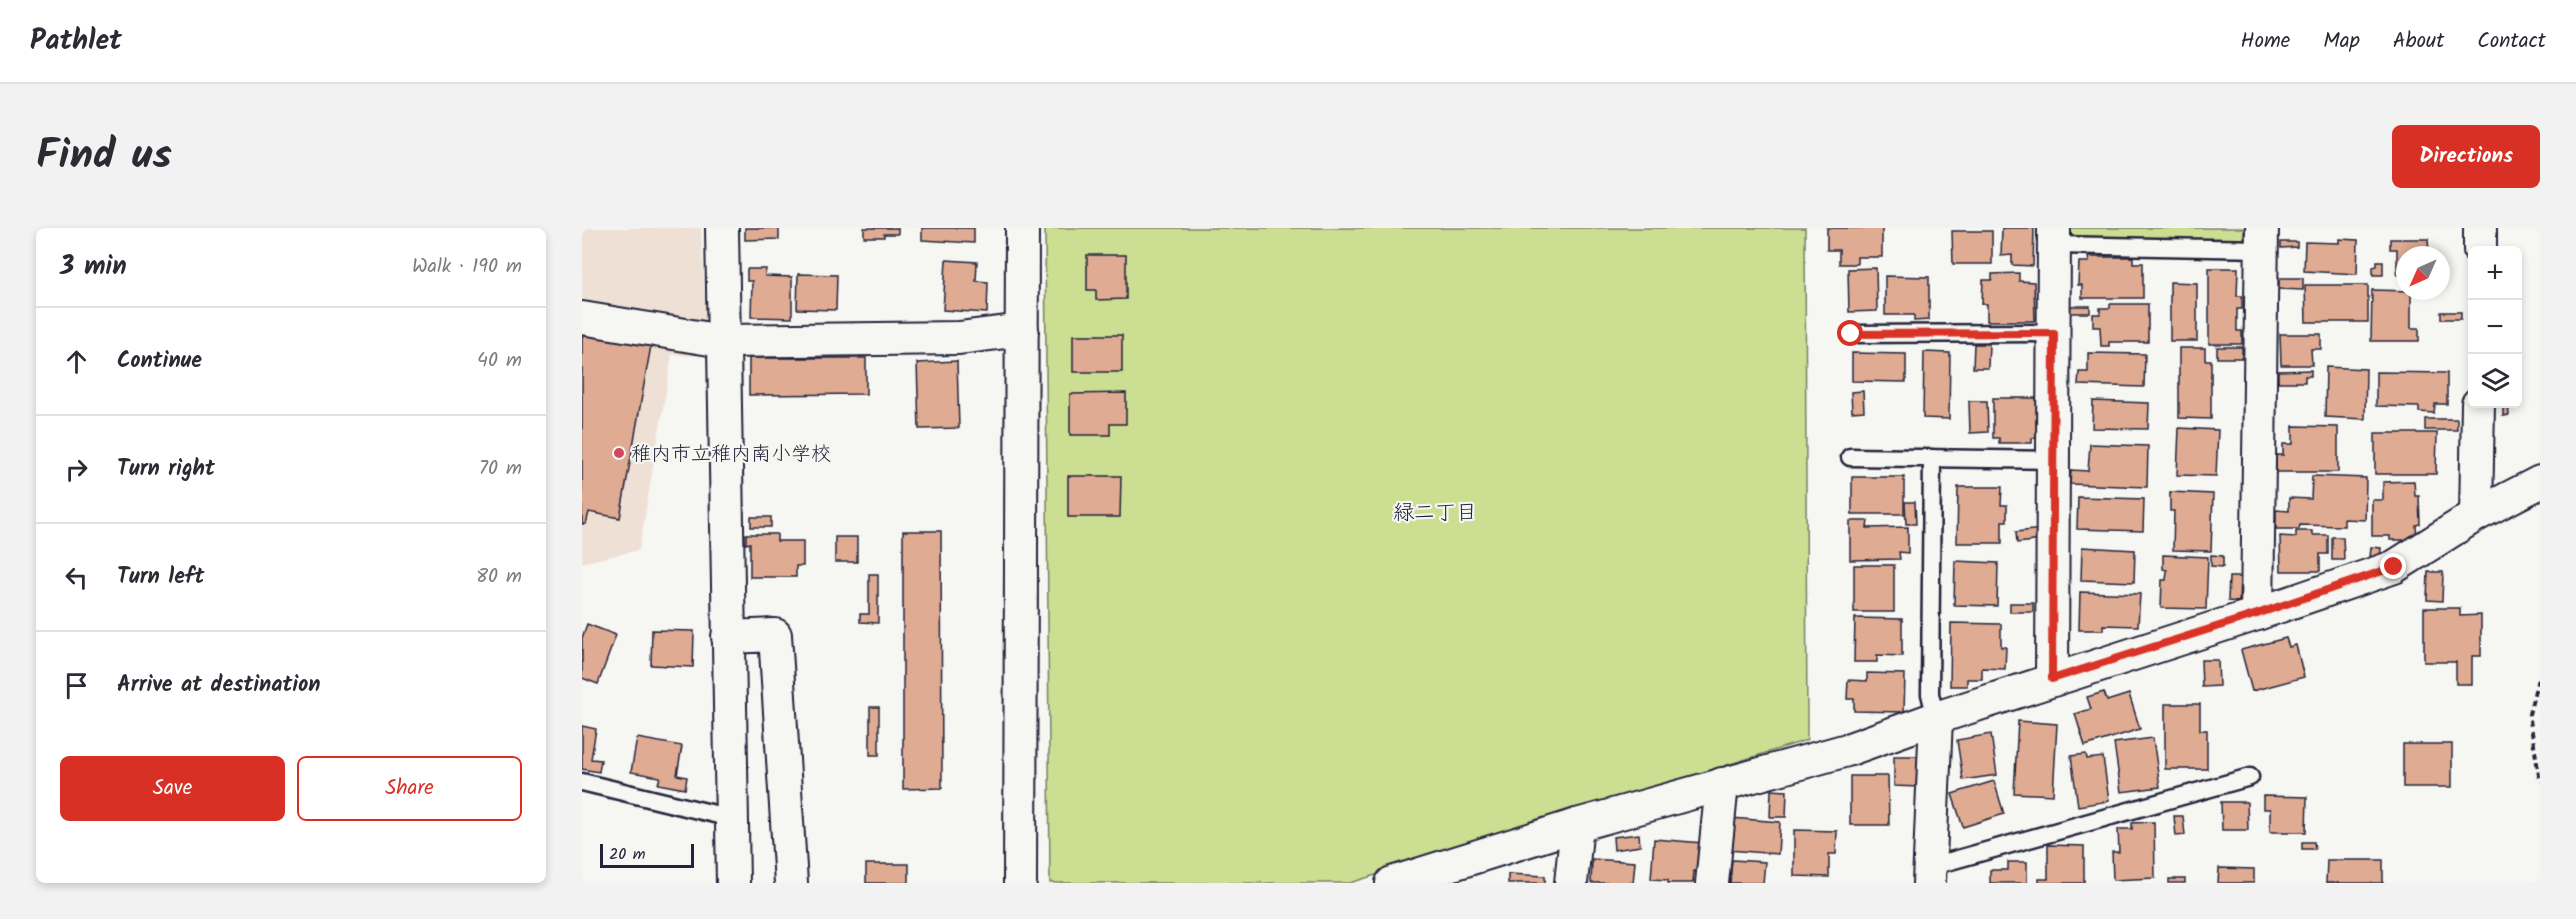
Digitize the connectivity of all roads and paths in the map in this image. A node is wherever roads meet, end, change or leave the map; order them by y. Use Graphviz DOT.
graph roads {
  1 [pos="722,228"];
  2 [pos="1022,228"];
  3 [pos="2480,228"];
  4 [pos="2054,237"];
  5 [pos="2262,238"];
  6 [pos="2480,246"];
  7 [pos="582,318"];
  8 [pos="1022,330"];
  9 [pos="2054,333"];
  10 [pos="1851,334"];
  11 [pos="722,341"];
  12 [pos="2478,408"];
  13 [pos="1850,457"];
  14 [pos="1932,458"];
  15 [pos="2053,460"];
  16 [pos="2540,482"];
  17 [pos="2476,515"];
  18 [pos="2257,614"];
  19 [pos="728,637"];
  20 [pos="2052,679"];
  21 [pos="2540,680"];
  22 [pos="1936,718"];
  23 [pos="2250,777"];
  24 [pos="582,782"];
  25 [pos="2540,782"];
  26 [pos="1722,784"];
  27 [pos="731,818"];
  28 [pos="1576,825"];
  29 [pos="1929,875"];
  30 [pos="733,883"];
  31 [pos="791,883"];
  32 [pos="1020,883"];
  33 [pos="1392,883"];
  34 [pos="1571,883"];
  35 [pos="1713,883"];
  1 -- 11 [label="street"];
  2 -- 8 [label="street"];
  3 -- 6 [label="street"];
  4 -- 5 [label="lane"];
  4 -- 9 [label="street"];
  5 -- 18 [label="street"];
  7 -- 11 [label="street"];
  8 -- 11 [label="street"];
  8 -- 32 [label="street"];
  9 -- 10 [label="lane"];
  9 -- 15 [label="street"];
  11 -- 19 [label="street"];
  12 -- 17 [label="street"];
  13 -- 14 [label="lane"];
  14 -- 15 [label="lane"];
  14 -- 22 [label="lane"];
  15 -- 20 [label="street"];
  16 -- 17 [label="street"];
  17 -- 18 [label="street"];
  18 -- 20 [label="street"];
  19 -- 27 [label="street"];
  19 -- 31 [label="street"];
  20 -- 22 [label="street"];
  21 -- 25 [label="path"];
  22 -- 26 [label="street"];
  22 -- 29 [label="street"];
  23 -- 29 [label="lane"];
  24 -- 27 [label="lane"];
  26 -- 28 [label="street"];
  26 -- 35 [label="street"];
  27 -- 30 [label="street"];
  28 -- 33 [label="street"];
  28 -- 34 [label="street"];
}
